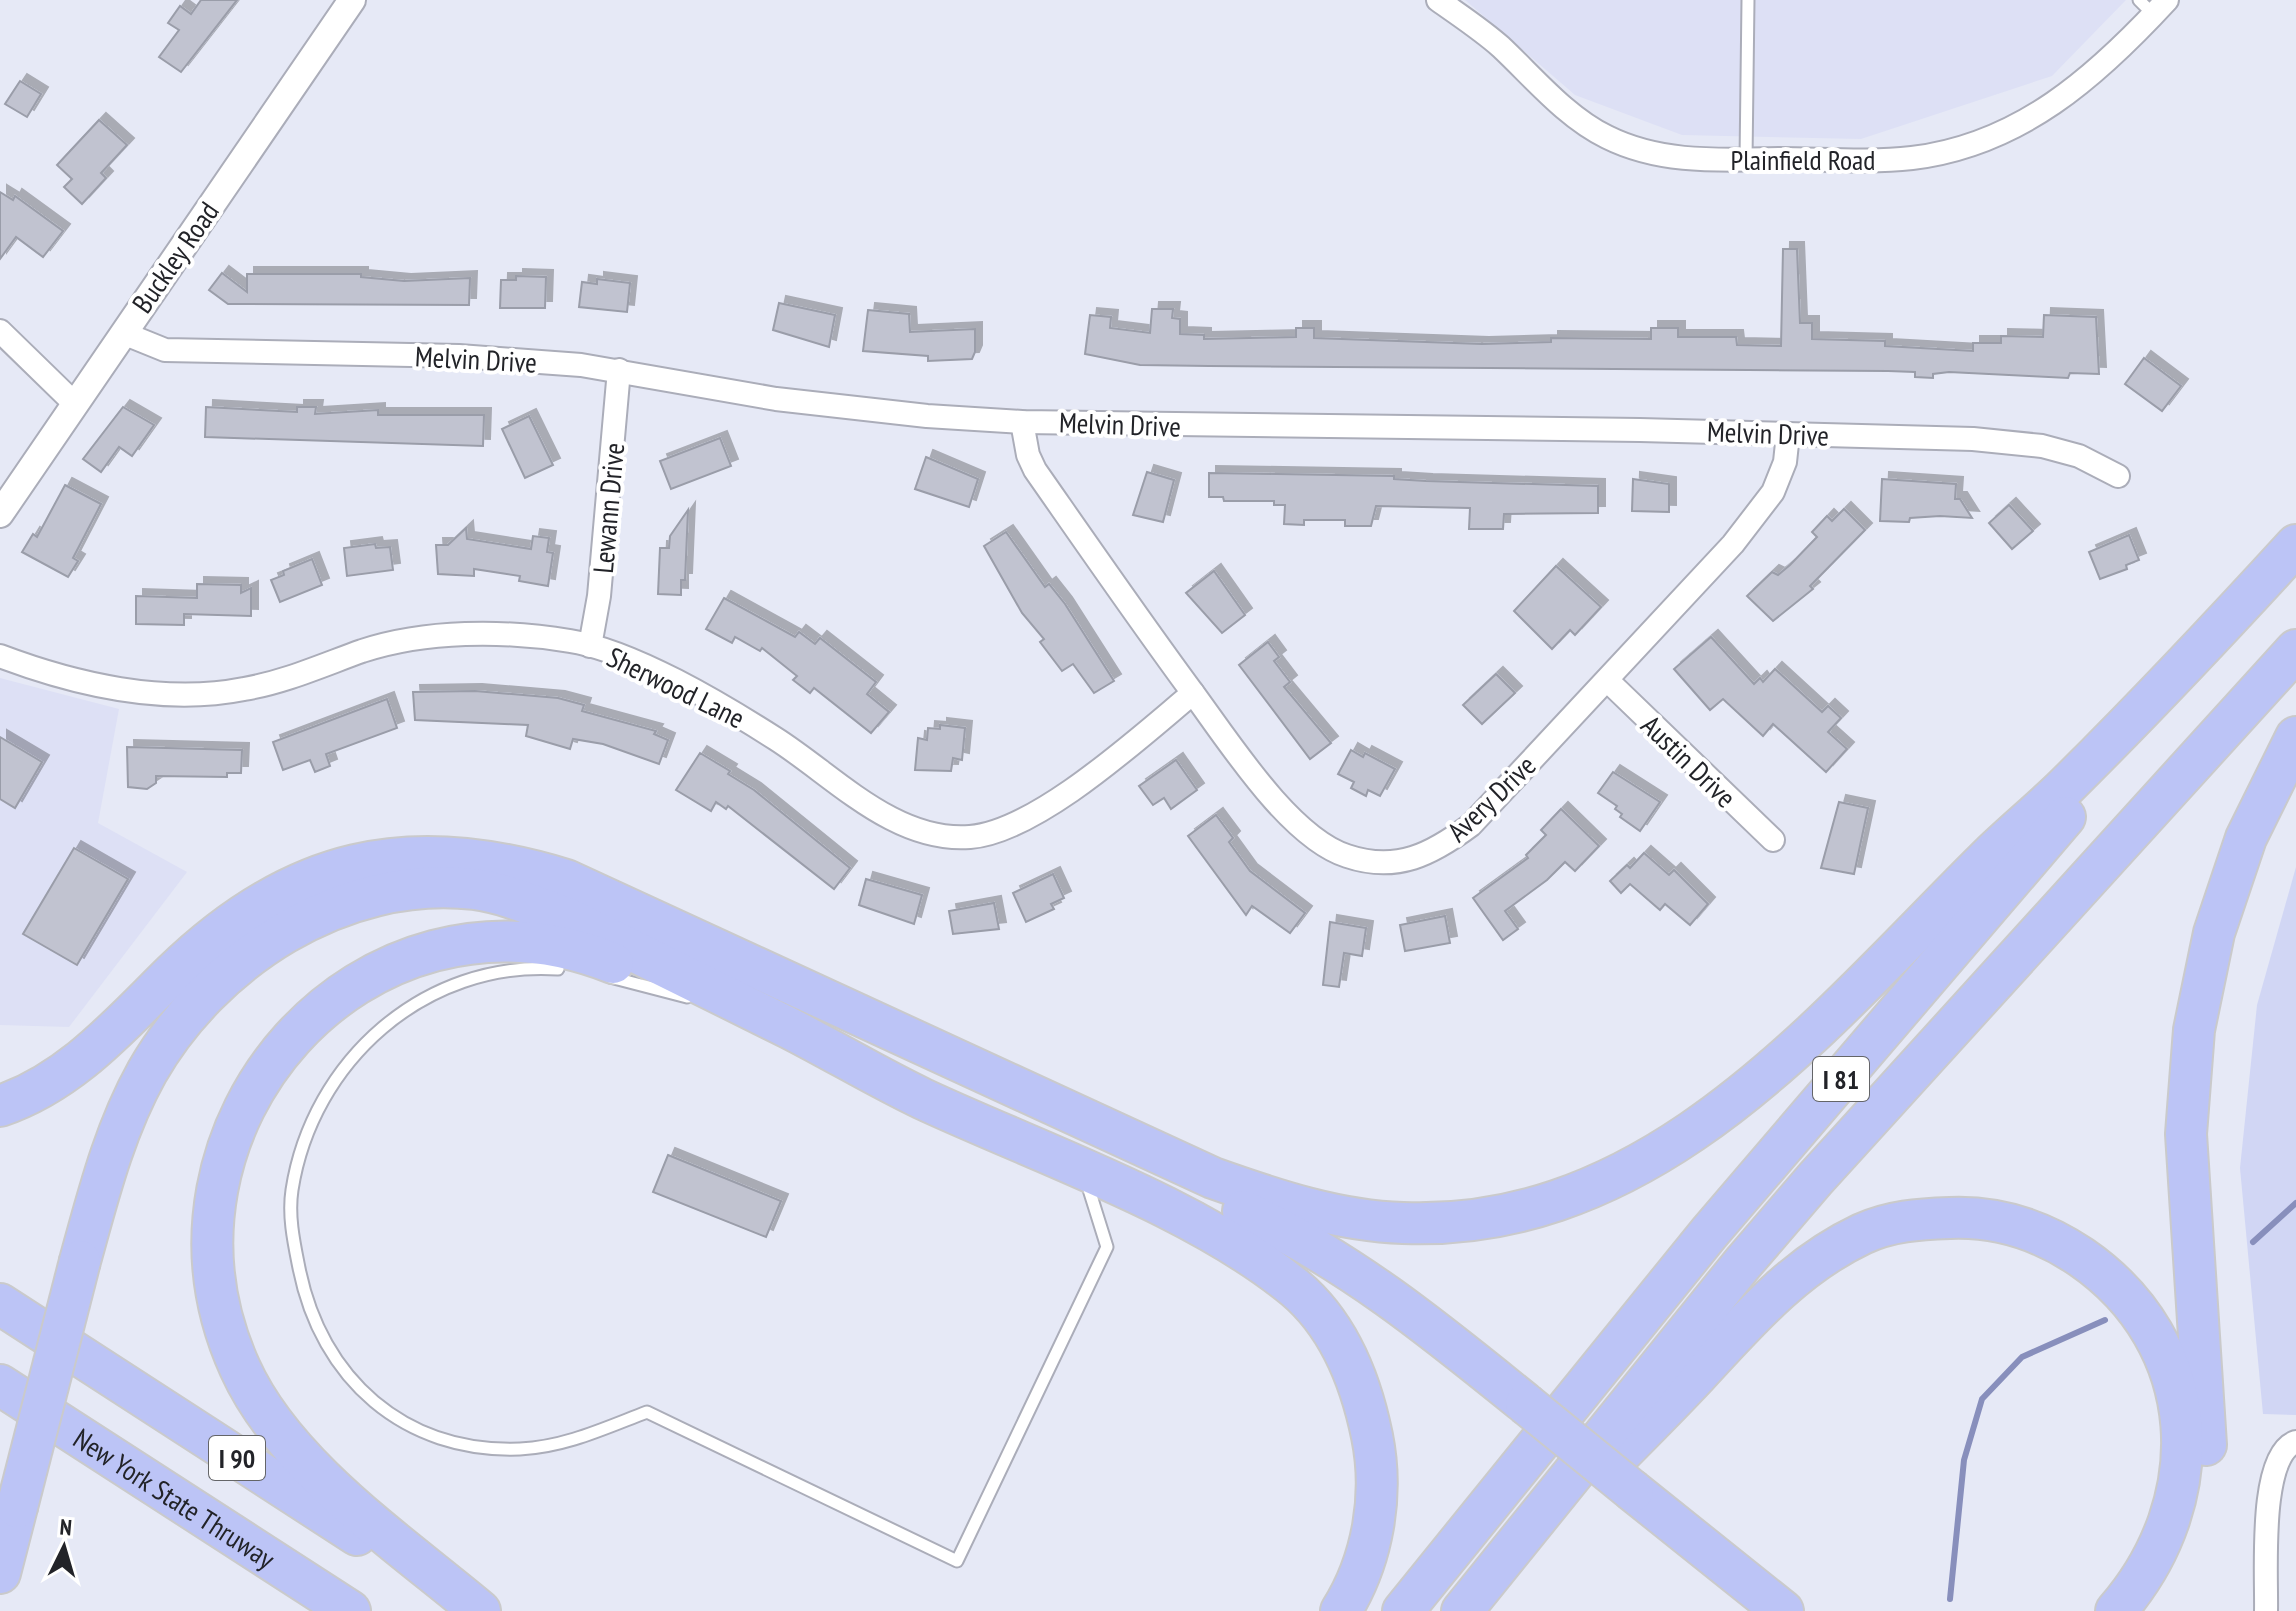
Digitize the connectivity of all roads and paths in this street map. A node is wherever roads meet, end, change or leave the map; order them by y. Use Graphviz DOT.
graph roads {
  1 [pos="352,0"];
  2 [pos="1438,0"];
  3 [pos="1748,0"];
  4 [pos="2153,5"];
  5 [pos="1746,160"];
  6 [pos="0,331"];
  7 [pos="123,333"];
  8 [pos="619,370"];
  9 [pos="74,403"];
  10 [pos="1022,422"];
  11 [pos="1788,434"];
  12 [pos="2118,476"];
  13 [pos="0,514"];
  14 [pos="2292,550"];
  15 [pos="590,646"];
  16 [pos="2296,650"];
  17 [pos="0,656"];
  18 [pos="1607,680"];
  19 [pos="1193,693"];
  20 [pos="2296,737"];
  21 [pos="1773,840"];
  22 [pos="209,944"];
  23 [pos="564,969"];
  24 [pos="592,973"];
  25 [pos="712,1004"];
  26 [pos="792,1030"];
  27 [pos="0,1106"];
  28 [pos="1104,1127"];
  29 [pos="1084,1171"];
  30 [pos="68,1258"];
  31 [pos="0,1304"];
  32 [pos="0,1385"];
  33 [pos="1521,1415"];
  34 [pos="2296,1442"];
  35 [pos="8,1490"];
  36 [pos="1624,1500"];
  37 [pos="0,1573"];
  38 [pos="343,1607"];
  39 [pos="477,1611"];
  40 [pos="1341,1611"];
  41 [pos="1403,1611"];
  42 [pos="1463,1611"];
  43 [pos="1745,1611"];
  44 [pos="1783,1611"];
  45 [pos="2116,1611"];
  46 [pos="2147,1611"];
  47 [pos="2266,1611"];
  1 -- 7 [label="street, Buckley Road"];
  2 -- 5 [label="street, Plainfield Road"];
  3 -- 5 [label="lane"];
  4 -- 5 [label="street, Plainfield Road"];
  6 -- 9 [label="street"];
  7 -- 8 [label="street, Melvin Drive"];
  7 -- 9 [label="street, Buckley Road"];
  8 -- 10 [label="street, Melvin Drive"];
  8 -- 15 [label="street, Lewann Drive"];
  9 -- 13 [label="street, Buckley Road"];
  10 -- 11 [label="street, Melvin Drive"];
  10 -- 19 [label="street, Avery Drive"];
  11 -- 12 [label="street, Melvin Drive"];
  11 -- 18 [label="street, Avery Drive"];
  14 -- 28 [label="highway"];
  14 -- 41 [label="highway, I 81"];
  15 -- 17 [label="street, Sherwood Lane"];
  15 -- 19 [label="street, Sherwood Lane"];
  16 -- 42 [label="highway, I 81"];
  18 -- 19 [label="street, Avery Drive"];
  18 -- 21 [label="street, Austin Drive"];
  20 -- 46 [label="highway"];
  22 -- 27 [label="highway"];
  22 -- 28 [label="highway"];
  22 -- 30 [label="highway"];
  23 -- 29 [label="lane"];
  24 -- 25 [label="lane"];
  25 -- 26 [label="highway"];
  25 -- 39 [label="highway"];
  26 -- 29 [label="highway"];
  26 -- 30 [label="highway"];
  28 -- 33 [label="highway"];
  29 -- 33 [label="highway"];
  29 -- 40 [label="highway"];
  30 -- 35 [label="highway, bridge"];
  31 -- 39 [label="highway, I 90"];
  32 -- 38 [label="highway, New York State Thruway / I 90"];
  33 -- 36 [label="highway"];
  34 -- 47 [label="street"];
  35 -- 37 [label="highway"];
  36 -- 43 [label="highway"];
  36 -- 44 [label="highway"];
  42 -- 45 [label="highway"];
}
